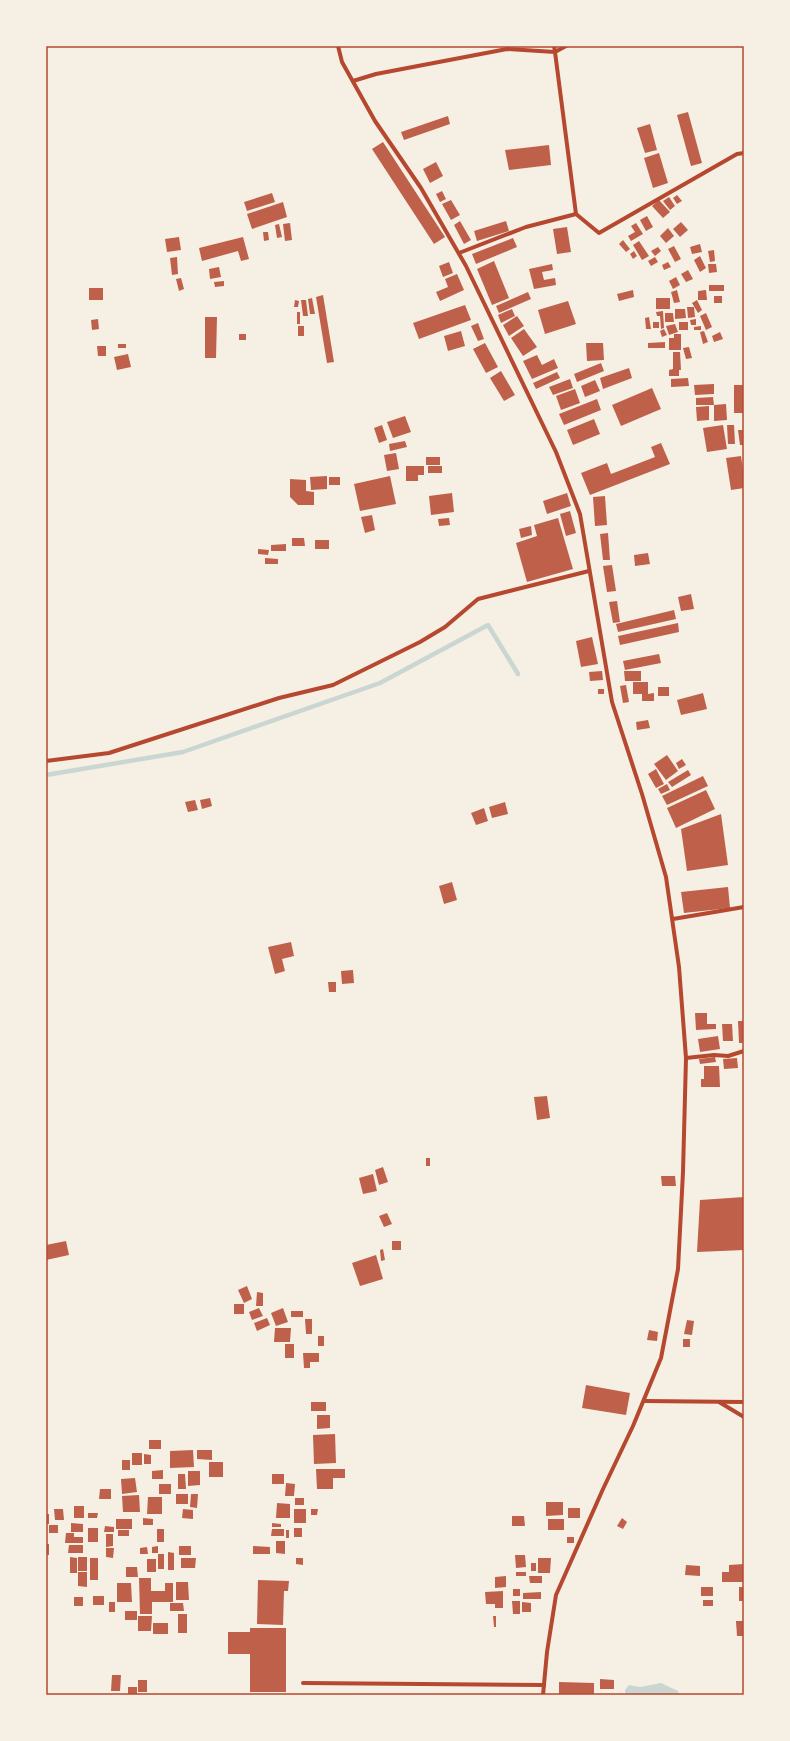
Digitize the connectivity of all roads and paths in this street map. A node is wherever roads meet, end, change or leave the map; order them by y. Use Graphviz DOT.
graph roads {
  1 [pos="338,46"];
  2 [pos="554,46"];
  3 [pos="566,46"];
  4 [pos="555,52"];
  5 [pos="353,81"];
  6 [pos="744,153"];
  7 [pos="576,214"];
  8 [pos="459,254"];
  9 [pos="590,571"];
  10 [pos="46,760"];
  11 [pos="744,907"];
  12 [pos="672,919"];
  13 [pos="744,1052"];
  14 [pos="686,1058"];
  15 [pos="644,1400"];
  16 [pos="717,1401"];
  17 [pos="744,1402"];
  18 [pos="744,1417"];
  19 [pos="304,1683"];
  20 [pos="544,1685"];
  21 [pos="543,1695"];
  1 -- 5 [label="street"];
  2 -- 4 [label="street"];
  3 -- 4 [label="street"];
  4 -- 5 [label="street"];
  4 -- 7 [label="street"];
  5 -- 8 [label="street"];
  6 -- 7 [label="street"];
  7 -- 8 [label="street"];
  8 -- 9 [label="street"];
  9 -- 10 [label="street"];
  9 -- 12 [label="street"];
  11 -- 12 [label="street"];
  12 -- 14 [label="street"];
  13 -- 14 [label="street"];
  14 -- 15 [label="street"];
  15 -- 16 [label="street"];
  15 -- 20 [label="street"];
  16 -- 17 [label="street"];
  16 -- 18 [label="street"];
  19 -- 20 [label="street"];
  20 -- 21 [label="street"];
}
